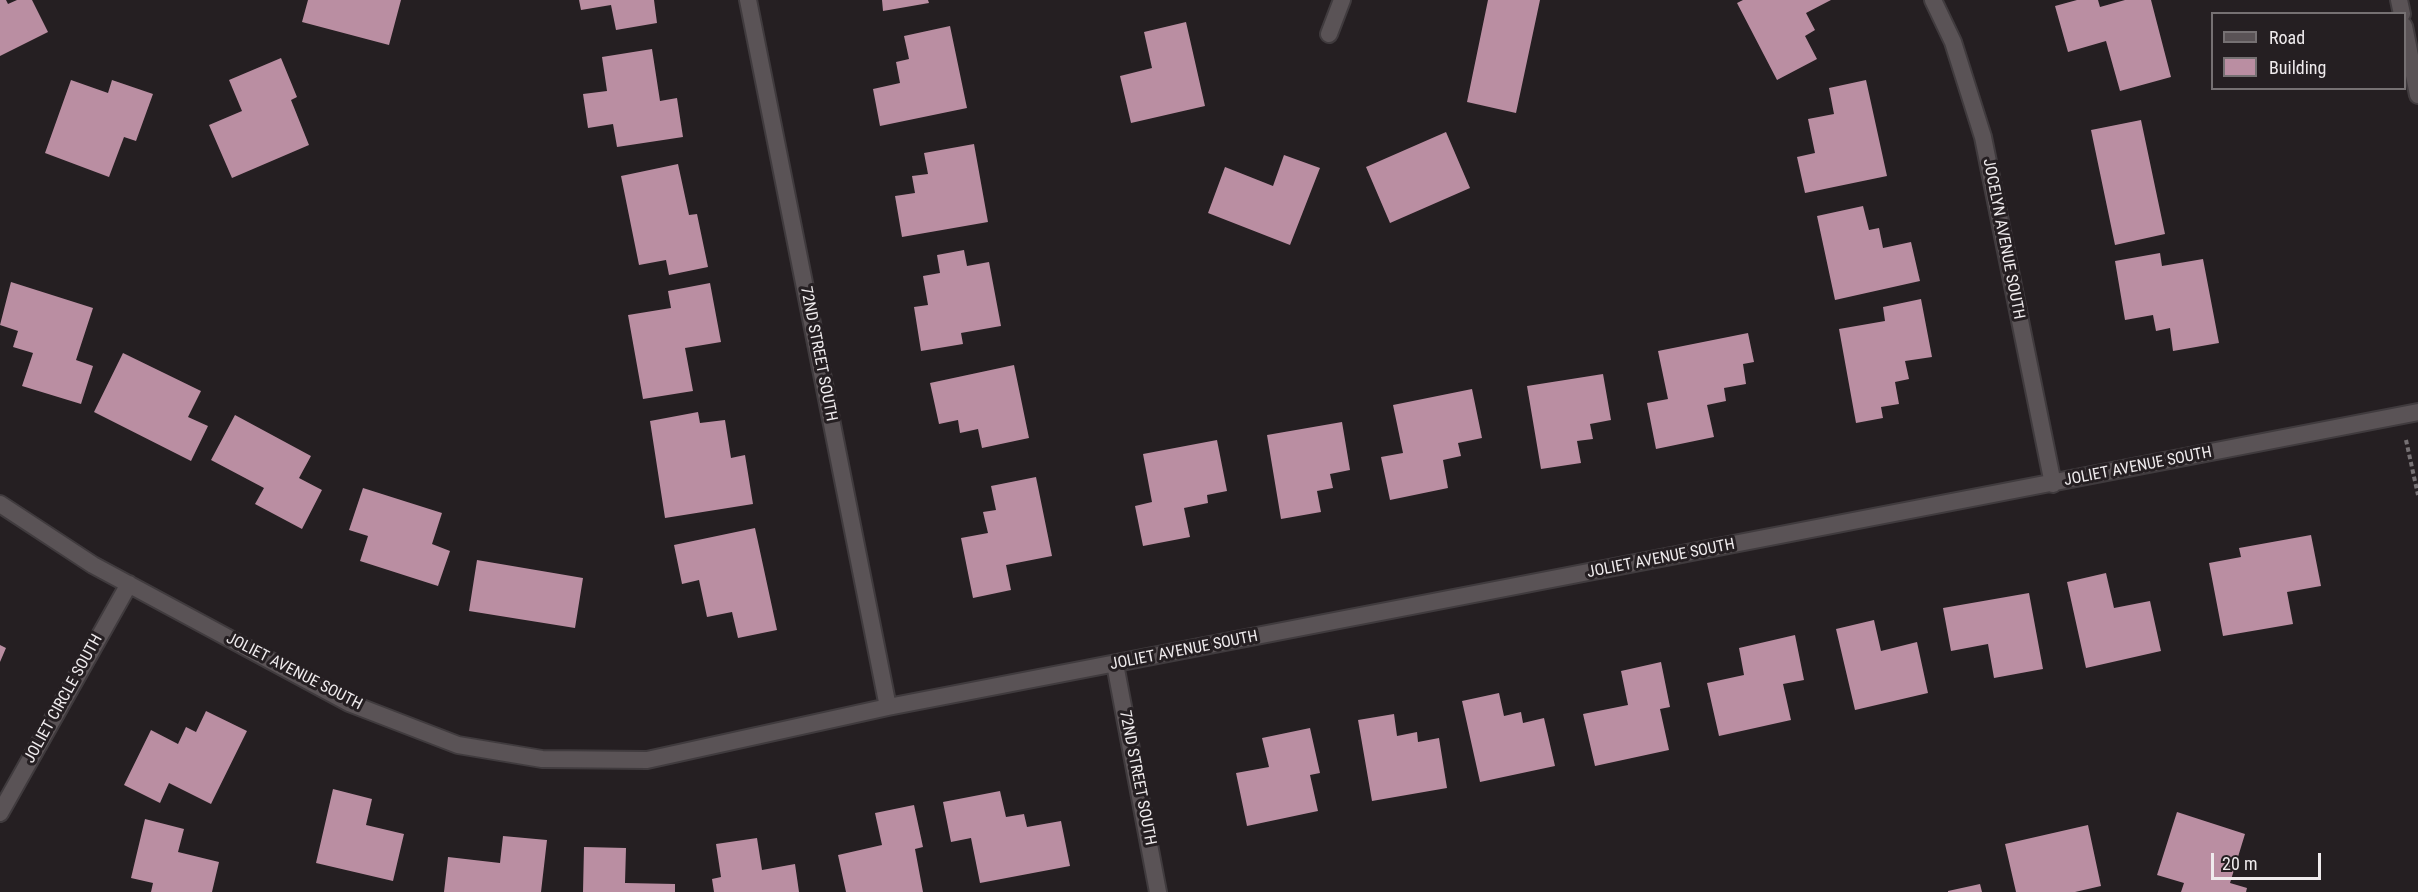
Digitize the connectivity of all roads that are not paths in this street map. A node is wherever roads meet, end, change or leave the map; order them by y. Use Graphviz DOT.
graph roads {
  1 [pos="748,0"];
  2 [pos="1342,0"];
  3 [pos="1934,0"];
  4 [pos="1329,34"];
  5 [pos="2406,36"];
  6 [pos="2418,95"];
  7 [pos="2418,412"];
  8 [pos="2053,484"];
  9 [pos="0,504"];
  10 [pos="129,584"];
  11 [pos="1115,664"];
  12 [pos="888,707"];
  13 [pos="0,813"];
  14 [pos="1158,892"];
  1 -- 12 [label="street, 72ND STREET SOUTH"];
  2 -- 4 [label="street"];
  3 -- 8 [label="street, JOCELYN AVENUE SOUTH"];
  5 -- 6 [label="street"];
  7 -- 8 [label="street, JOLIET AVENUE SOUTH"];
  8 -- 11 [label="street, JOLIET AVENUE SOUTH"];
  9 -- 10 [label="street, JOLIET AVENUE SOUTH"];
  10 -- 12 [label="street, JOLIET AVENUE SOUTH"];
  10 -- 13 [label="street, JOLIET CIRCLE SOUTH"];
  11 -- 12 [label="street, JOLIET AVENUE SOUTH"];
  11 -- 14 [label="street, 72ND STREET SOUTH"];
}
